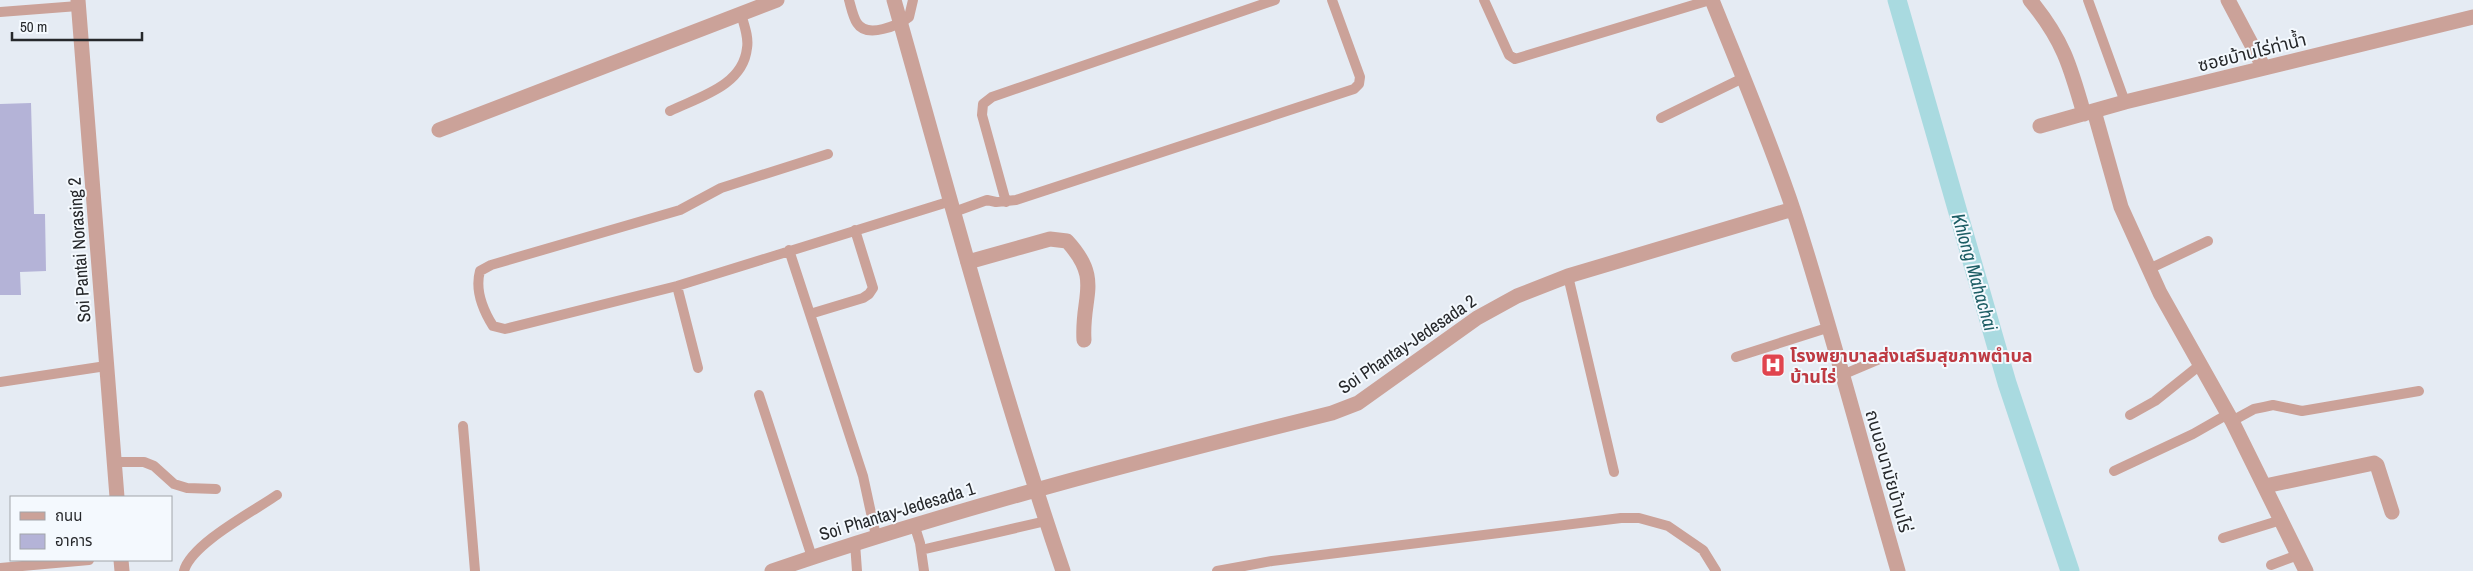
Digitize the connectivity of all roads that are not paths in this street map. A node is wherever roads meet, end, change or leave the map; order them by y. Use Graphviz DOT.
graph roads {
  1 [pos="777,0"];
  2 [pos="849,0"];
  3 [pos="894,0"];
  4 [pos="912,0"];
  5 [pos="1275,0"];
  6 [pos="1332,0"];
  7 [pos="1484,0"];
  8 [pos="1711,0"];
  9 [pos="2030,0"];
  10 [pos="2088,0"];
  11 [pos="2228,0"];
  12 [pos="78,3"];
  13 [pos="0,12"];
  14 [pos="741,14"];
  15 [pos="2473,17"];
  16 [pos="900,23"];
  17 [pos="2264,68"];
  18 [pos="1743,78"];
  19 [pos="2125,102"];
  20 [pos="670,111"];
  21 [pos="2089,112"];
  22 [pos="1661,118"];
  23 [pos="2040,126"];
  24 [pos="439,130"];
  25 [pos="828,154"];
  26 [pos="1006,202"];
  27 [pos="953,206"];
  28 [pos="1793,209"];
  29 [pos="855,230"];
  30 [pos="2208,241"];
  31 [pos="789,250"];
  32 [pos="968,262"];
  33 [pos="2149,269"];
  34 [pos="1568,276"];
  35 [pos="677,286"];
  36 [pos="810,314"];
  37 [pos="1830,327"];
  38 [pos="1084,340"];
  39 [pos="1887,356"];
  40 [pos="1736,357"];
  41 [pos="2200,364"];
  42 [pos="106,366"];
  43 [pos="698,368"];
  44 [pos="1842,375"];
  45 [pos="0,382"];
  46 [pos="2419,391"];
  47 [pos="759,395"];
  48 [pos="2130,415"];
  49 [pos="2230,418"];
  50 [pos="463,426"];
  51 [pos="114,462"];
  52 [pos="2114,471"];
  53 [pos="1614,472"];
  54 [pos="2265,486"];
  55 [pos="216,489"];
  56 [pos="1034,489"];
  57 [pos="277,495"];
  58 [pos="116,496"];
  59 [pos="2392,512"];
  60 [pos="2281,520"];
  61 [pos="1046,521"];
  62 [pos="914,524"];
  63 [pos="876,536"];
  64 [pos="2223,538"];
  65 [pos="855,543"];
  66 [pos="921,550"];
  67 [pos="2298,555"];
  68 [pos="812,557"];
  69 [pos="78,561"];
  70 [pos="2271,564"];
  71 [pos="0,568"];
  72 [pos="184,571"];
  73 [pos="475,571"];
  74 [pos="772,571"];
  75 [pos="857,571"];
  76 [pos="924,571"];
  77 [pos="1063,571"];
  78 [pos="1217,571"];
  79 [pos="1716,571"];
  80 [pos="1898,571"];
  81 [pos="2306,571"];
  1 -- 14 [label="street"];
  2 -- 16 [label="lane"];
  3 -- 16 [label="street"];
  4 -- 16 [label="lane"];
  5 -- 26 [label="lane"];
  6 -- 26 [label="lane"];
  7 -- 8 [label="lane"];
  8 -- 18 [label="street, ถนนอนามัยบ้านไร่"];
  9 -- 21 [label="street"];
  10 -- 19 [label="lane"];
  11 -- 17 [label="street"];
  12 -- 13 [label="lane"];
  12 -- 42 [label="street, Soi Pantai Norasing 2"];
  14 -- 20 [label="lane"];
  14 -- 24 [label="street"];
  15 -- 17 [label="street, ซอยบ้านไร่ท่าน้ำ"];
  16 -- 27 [label="street"];
  17 -- 19 [label="street, ซอยบ้านไร่ท่าน้ำ"];
  18 -- 22 [label="lane"];
  18 -- 28 [label="street, ถนนอนามัยบ้านไร่"];
  19 -- 21 [label="street, ซอยบ้านไร่ท่าน้ำ"];
  21 -- 23 [label="street, ซอยบ้านไร่ท่าน้ำ"];
  21 -- 33 [label="street"];
  25 -- 35 [label="lane"];
  26 -- 27 [label="lane"];
  27 -- 29 [label="lane"];
  27 -- 32 [label="street"];
  28 -- 34 [label="street, Soi Phantay-Jedesada 2"];
  28 -- 37 [label="street, ถนนอนามัยบ้านไร่"];
  29 -- 31 [label="lane"];
  29 -- 36 [label="lane"];
  30 -- 33 [label="lane"];
  31 -- 35 [label="lane"];
  31 -- 36 [label="lane"];
  32 -- 38 [label="street"];
  32 -- 56 [label="street"];
  33 -- 41 [label="street"];
  34 -- 53 [label="lane"];
  34 -- 56 [label="street, Soi Phantay-Jedesada 2"];
  35 -- 43 [label="lane"];
  36 -- 63 [label="lane"];
  37 -- 40 [label="lane"];
  37 -- 44 [label="street, ถนนอนามัยบ้านไร่"];
  39 -- 44 [label="lane"];
  41 -- 48 [label="lane"];
  41 -- 49 [label="street"];
  42 -- 45 [label="lane"];
  42 -- 51 [label="street, Soi Pantai Norasing 2"];
  44 -- 80 [label="street, ถนนอนามัยบ้านไร่"];
  46 -- 49 [label="lane"];
  47 -- 68 [label="lane"];
  49 -- 52 [label="lane"];
  49 -- 54 [label="street"];
  50 -- 73 [label="lane"];
  51 -- 55 [label="lane"];
  51 -- 58 [label="street, Soi Pantai Norasing 2"];
  54 -- 59 [label="street"];
  54 -- 60 [label="street"];
  56 -- 61 [label="street"];
  56 -- 62 [label="street, Soi Phantay-Jedesada 1"];
  57 -- 72 [label="lane"];
  60 -- 64 [label="lane"];
  60 -- 67 [label="street"];
  61 -- 66 [label="lane"];
  61 -- 77 [label="street"];
  62 -- 63 [label="street, Soi Phantay-Jedesada 1"];
  62 -- 66 [label="lane"];
  63 -- 65 [label="street, Soi Phantay-Jedesada 1"];
  65 -- 68 [label="street, Soi Phantay-Jedesada 1"];
  65 -- 75 [label="lane"];
  66 -- 76 [label="lane"];
  67 -- 70 [label="lane"];
  67 -- 81 [label="street"];
  68 -- 74 [label="street, Soi Phantay-Jedesada 1"];
  69 -- 71 [label="lane"];
  78 -- 79 [label="lane"];
}
